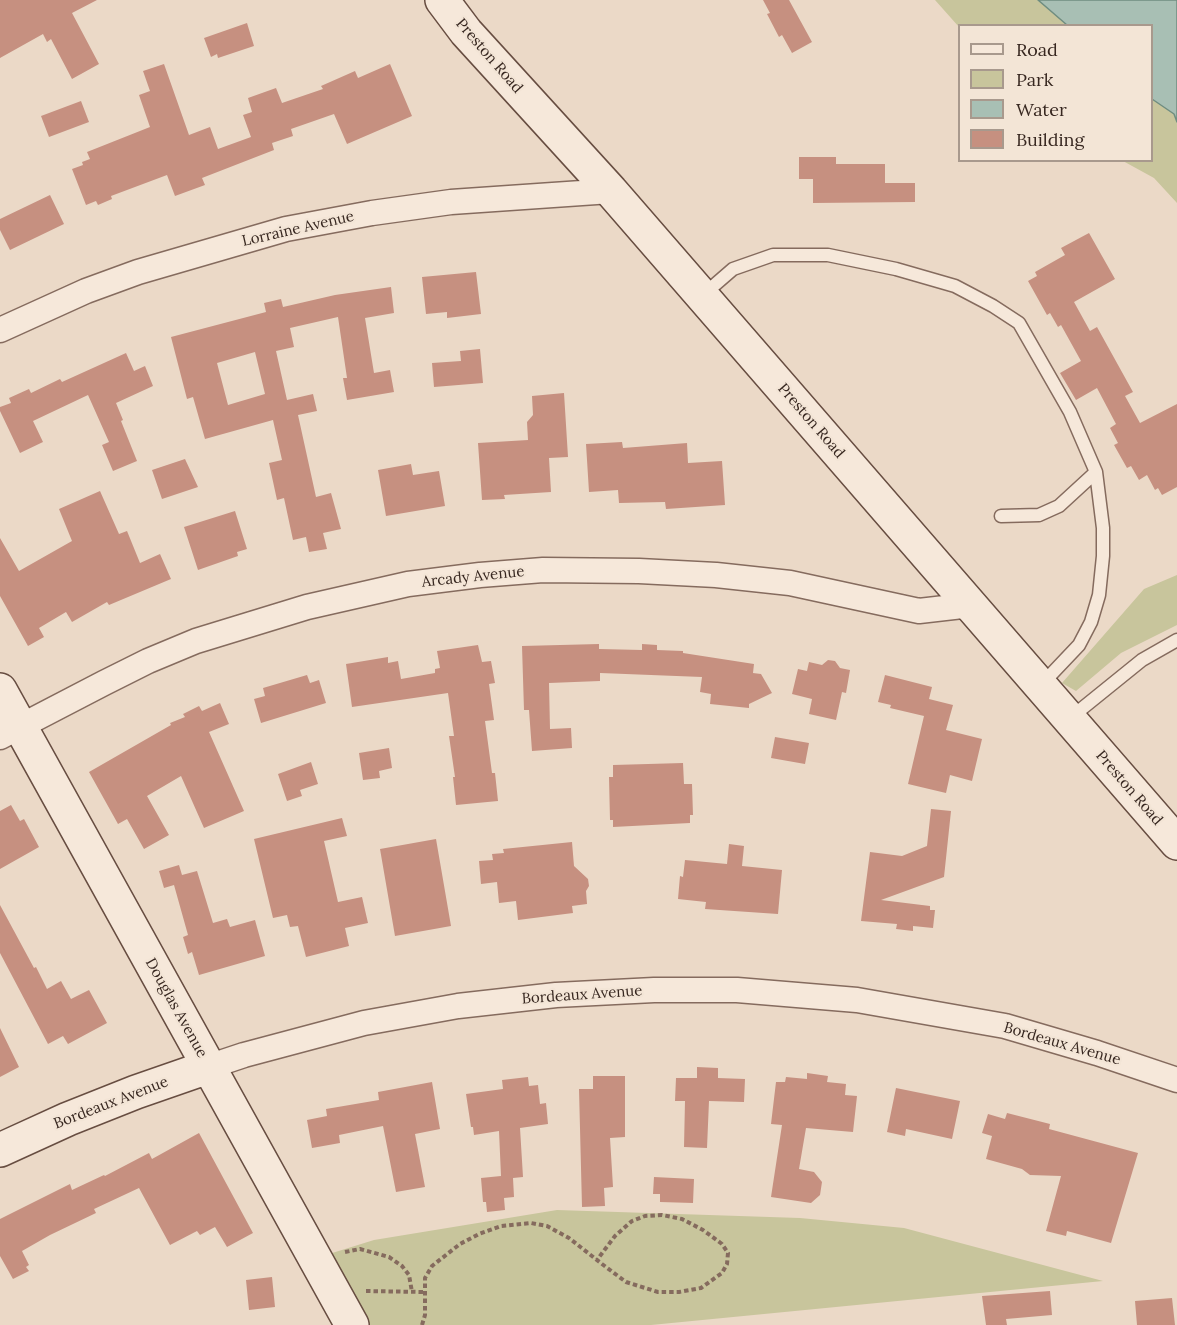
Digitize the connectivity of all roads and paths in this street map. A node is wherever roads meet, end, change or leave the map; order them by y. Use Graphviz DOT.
graph roads {
  1 [pos="442,0"];
  2 [pos="611,191"];
  3 [pos="702,296"];
  4 [pos="0,330"];
  5 [pos="1096,472"];
  6 [pos="1000,516"];
  7 [pos="971,605"];
  8 [pos="1177,640"];
  9 [pos="1041,685"];
  10 [pos="0,690"];
  11 [pos="1069,719"];
  12 [pos="10,731"];
  13 [pos="1177,843"];
  14 [pos="208,1066"];
  15 [pos="1177,1080"];
  16 [pos="0,1150"];
  17 [pos="345,1252"];
  18 [pos="597,1260"];
  19 [pos="366,1291"];
  20 [pos="412,1292"];
  21 [pos="425,1292"];
  22 [pos="352,1325"];
  23 [pos="422,1325"];
  1 -- 2 [label="main road, Preston Road"];
  2 -- 3 [label="main road, Preston Road"];
  2 -- 4 [label="street, Lorraine Avenue"];
  3 -- 5 [label="lane"];
  3 -- 7 [label="main road, Preston Road"];
  5 -- 6 [label="lane"];
  5 -- 9 [label="lane"];
  7 -- 9 [label="main road, Preston Road"];
  7 -- 12 [label="street, Arcady Avenue"];
  8 -- 11 [label="lane"];
  9 -- 11 [label="main road, Preston Road"];
  10 -- 12 [label="main road, Douglas Avenue"];
  11 -- 13 [label="main road, Preston Road"];
  12 -- 14 [label="main road, Douglas Avenue"];
  14 -- 15 [label="street, Bordeaux Avenue"];
  14 -- 16 [label="main road, Bordeaux Avenue"];
  14 -- 22 [label="main road, Douglas Avenue"];
  17 -- 20 [label="path"];
  18 -- 18 [label="path"];
  18 -- 21 [label="path"];
  19 -- 20 [label="path"];
  20 -- 21 [label="path"];
  21 -- 23 [label="path"];
}
